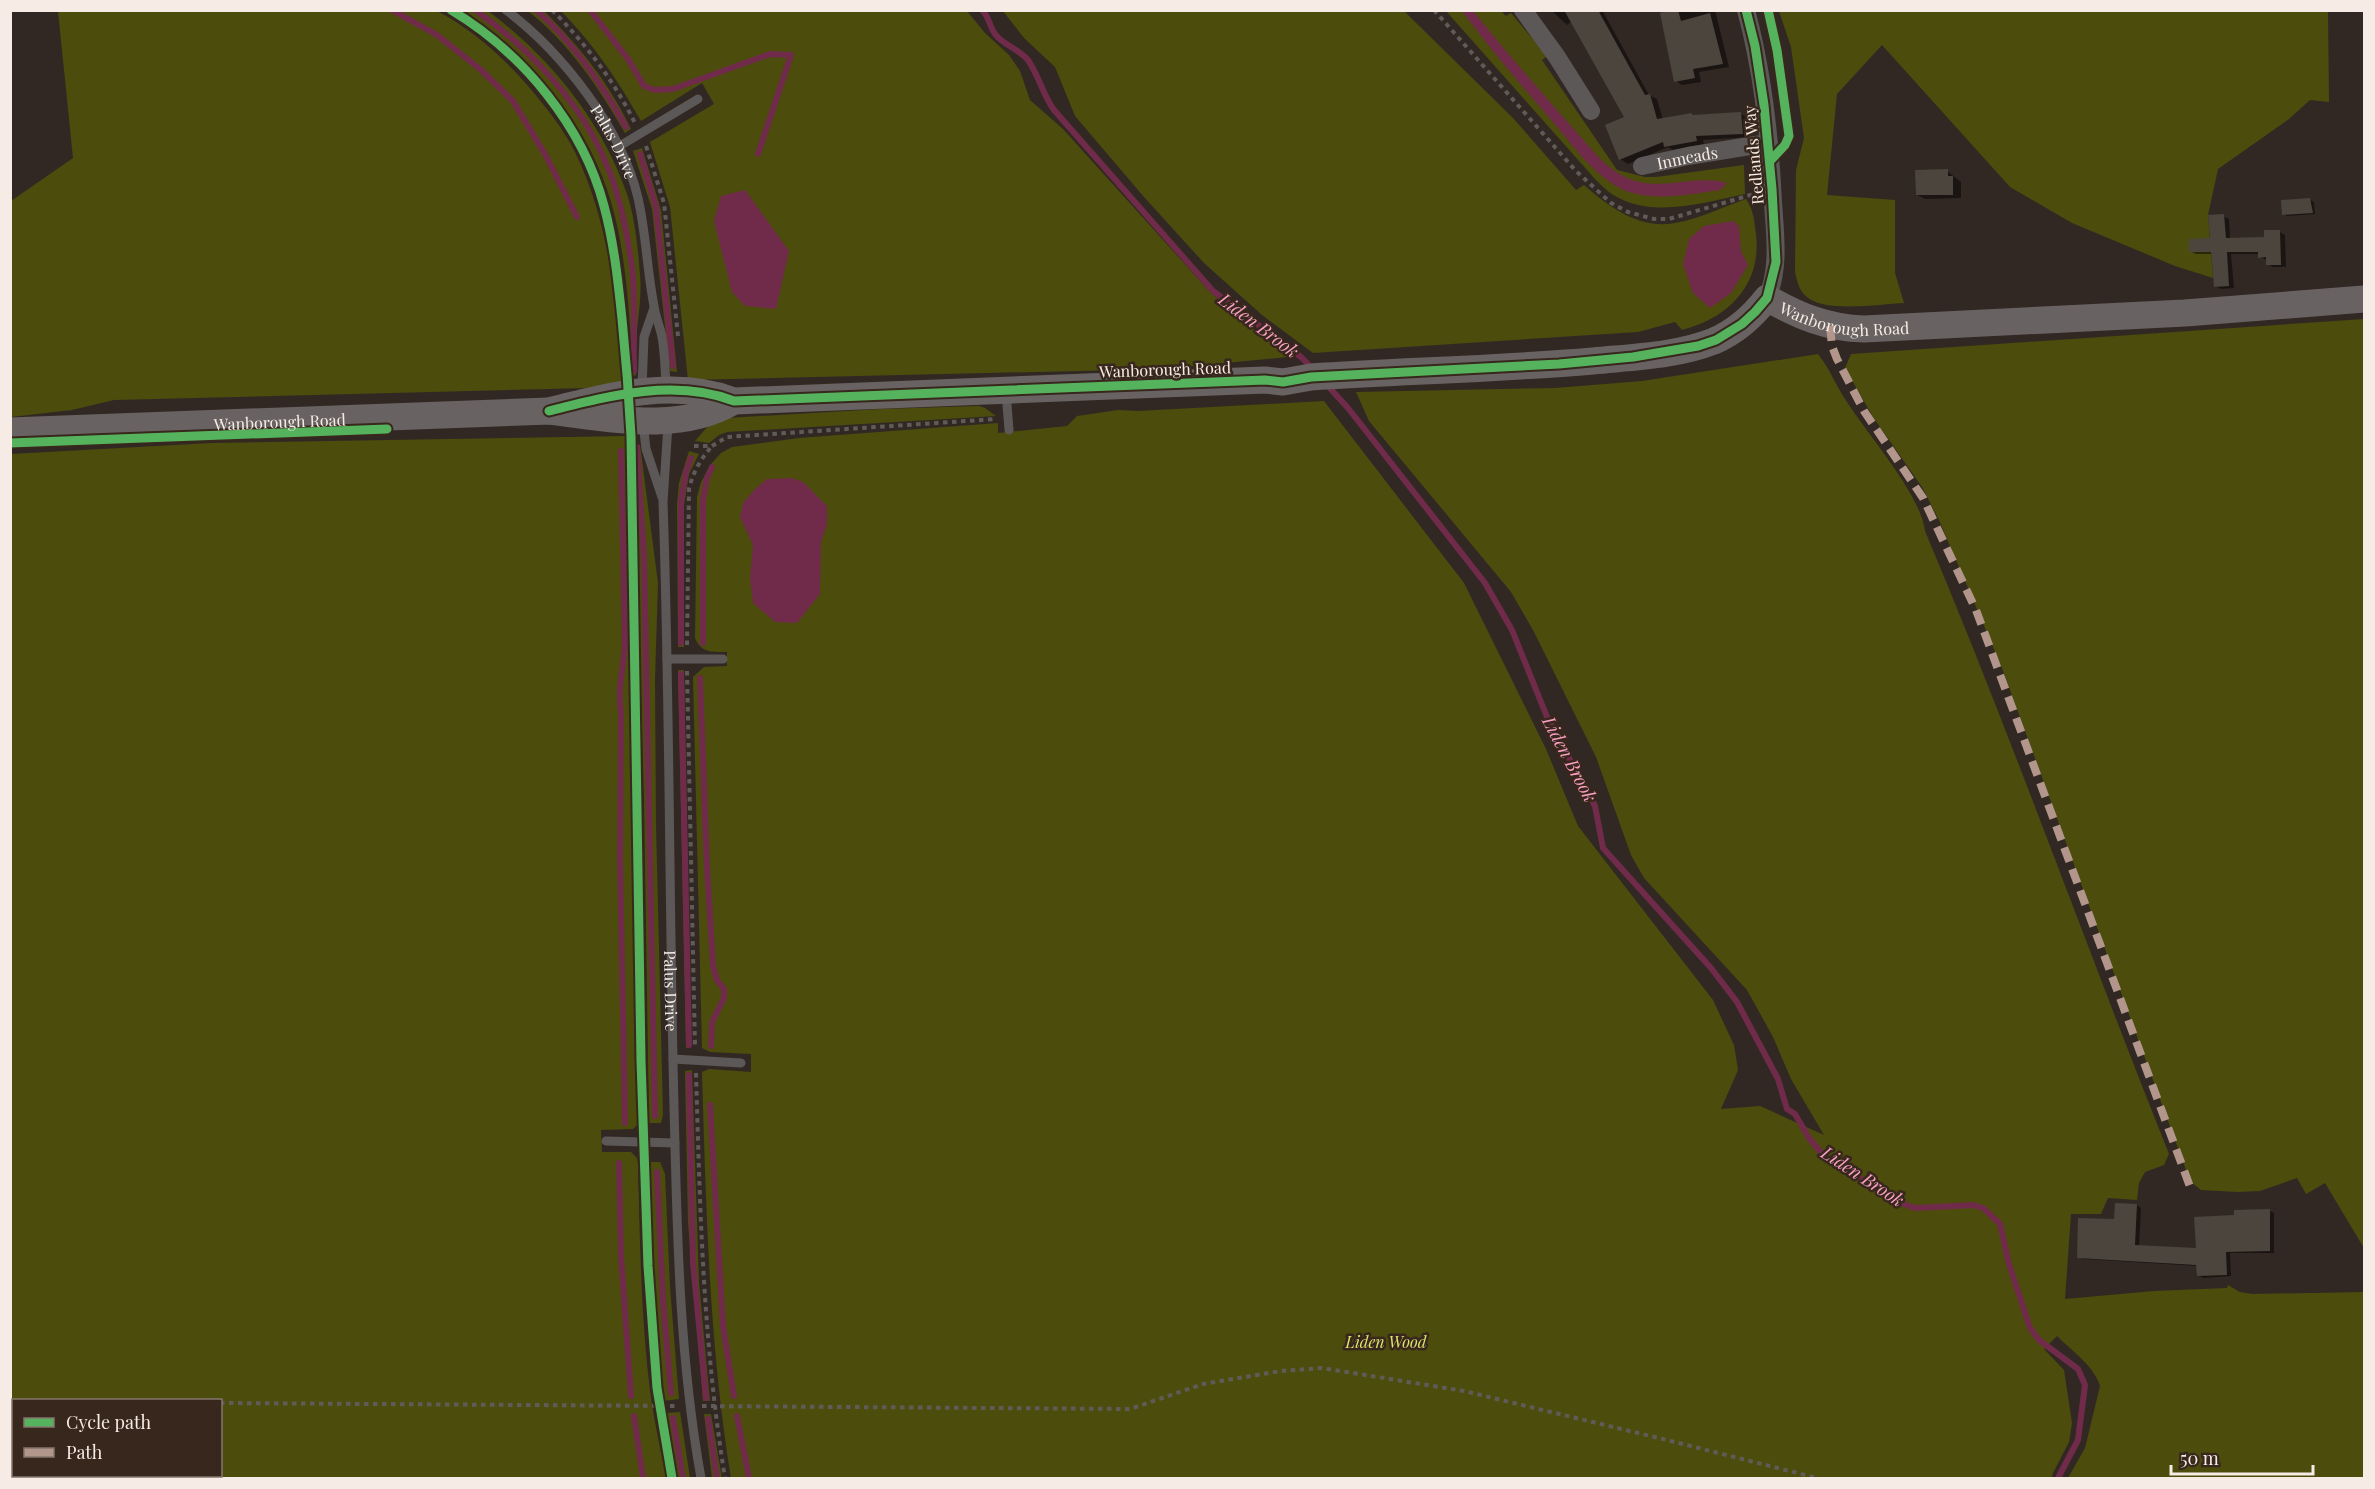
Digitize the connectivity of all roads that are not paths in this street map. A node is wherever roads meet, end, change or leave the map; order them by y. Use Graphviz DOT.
graph roads {
  1 [pos="506,10"];
  2 [pos="1523,10"];
  3 [pos="1746,10"];
  4 [pos="698,99"];
  5 [pos="1592,111"];
  6 [pos="1768,143"];
  7 [pos="618,147"];
  8 [pos="1642,166"];
  9 [pos="1767,298"];
  10 [pos="2364,299"];
  11 [pos="654,309"];
  12 [pos="1006,390"];
  13 [pos="654,392"];
  14 [pos="734,401"];
  15 [pos="549,411"];
  16 [pos="655,421"];
  17 [pos="1009,430"];
  18 [pos="10,431"];
  19 [pos="663,502"];
  20 [pos="723,658"];
  21 [pos="667,659"];
  22 [pos="673,1059"];
  23 [pos="741,1063"];
  24 [pos="606,1141"];
  25 [pos="675,1143"];
  26 [pos="701,1479"];
  1 -- 7 [label="lane, Palus Drive"];
  2 -- 5 [label="street"];
  3 -- 6 [label="street, Redlands Way"];
  4 -- 7 [label="lane"];
  6 -- 8 [label="street, Inmeads"];
  6 -- 9 [label="street, Redlands Way"];
  7 -- 11 [label="lane, Palus Drive"];
  9 -- 10 [label="street, Wanborough Road"];
  9 -- 12 [label="street, Wanborough Road"];
  11 -- 13 [label="lane, Palus Drive"];
  11 -- 13 [label="lane, Palus Drive"];
  12 -- 14 [label="street, Wanborough Road"];
  12 -- 17 [label="lane"];
  13 -- 14 [label="street, Wanborough Road"];
  13 -- 15 [label="street, Wanborough Road"];
  13 -- 16 [label="street, Palus Drive"];
  14 -- 16 [label="street, Wanborough Road"];
  15 -- 16 [label="street, Wanborough Road"];
  15 -- 18 [label="street, Wanborough Road"];
  16 -- 19 [label="lane, Palus Drive"];
  16 -- 19 [label="lane, Palus Drive"];
  19 -- 21 [label="lane, Palus Drive"];
  20 -- 21 [label="lane"];
  21 -- 22 [label="lane, Palus Drive"];
  22 -- 23 [label="lane"];
  22 -- 25 [label="lane, Palus Drive"];
  24 -- 25 [label="lane"];
  25 -- 26 [label="lane, Palus Drive"];
}
